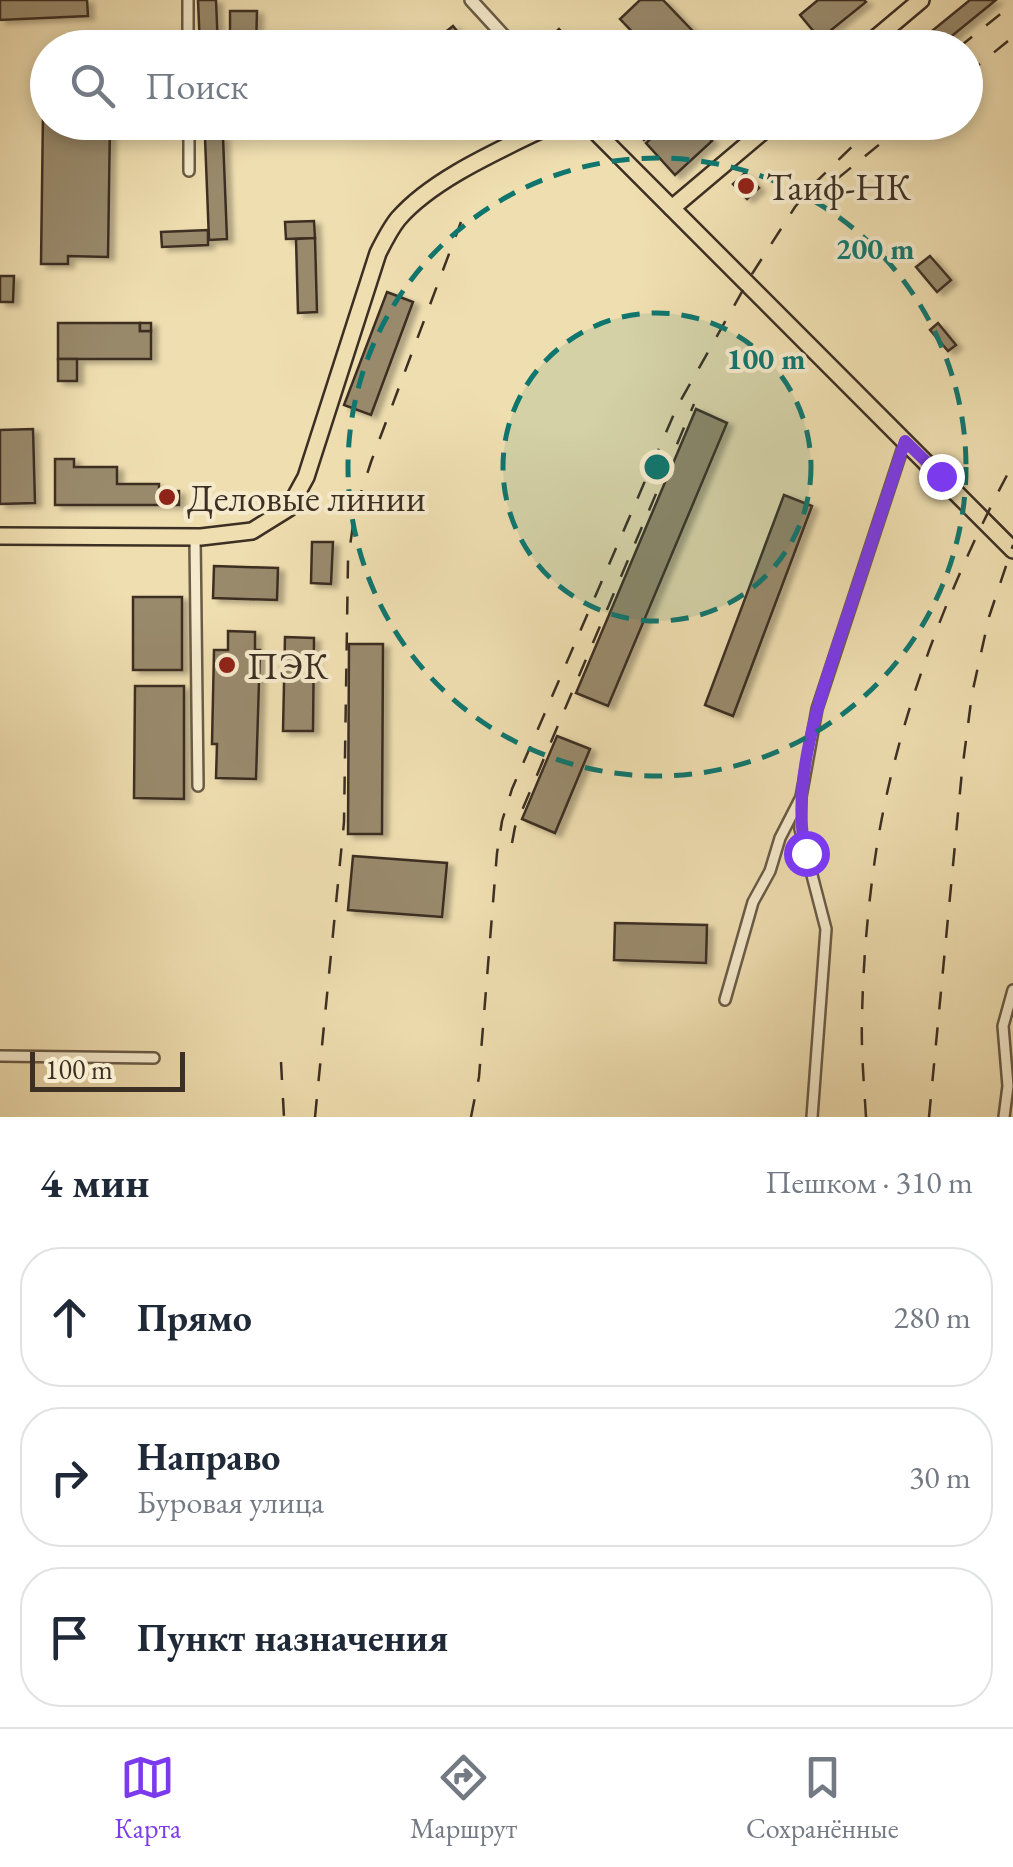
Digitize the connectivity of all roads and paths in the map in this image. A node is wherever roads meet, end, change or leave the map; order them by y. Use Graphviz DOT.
graph roads {
  1 [pos="188,0"];
  2 [pos="471,0"];
  3 [pos="920,0"];
  4 [pos="188,30"];
  5 [pos="498,30"];
  6 [pos="885,30"];
  7 [pos="188,140"];
  8 [pos="520,140"];
  9 [pos="604,140"];
  10 [pos="753,140"];
  11 [pos="189,171"];
  12 [pos="672,208"];
  13 [pos="905,441"];
  14 [pos="0,536"];
  15 [pos="195,538"];
  16 [pos="1013,550"];
  17 [pos="198,786"];
  18 [pos="801,797"];
  19 [pos="1013,990"];
  20 [pos="725,1000"];
  21 [pos="0,1056"];
  22 [pos="154,1058"];
  23 [pos="812,1117"];
  24 [pos="1004,1117"];
  1 -- 4 [label="street"];
  2 -- 5 [label="street"];
  3 -- 6 [label="main road"];
  7 -- 11 [label="street"];
  8 -- 15 [label="main road"];
  9 -- 12 [label="main road"];
  10 -- 12 [label="main road"];
  12 -- 13 [label="main road"];
  13 -- 16 [label="main road"];
  13 -- 18 [label="street"];
  14 -- 15 [label="main road"];
  15 -- 17 [label="street"];
  18 -- 20 [label="street"];
  18 -- 23 [label="street"];
  19 -- 24 [label="street"];
  21 -- 22 [label="street"];
}
